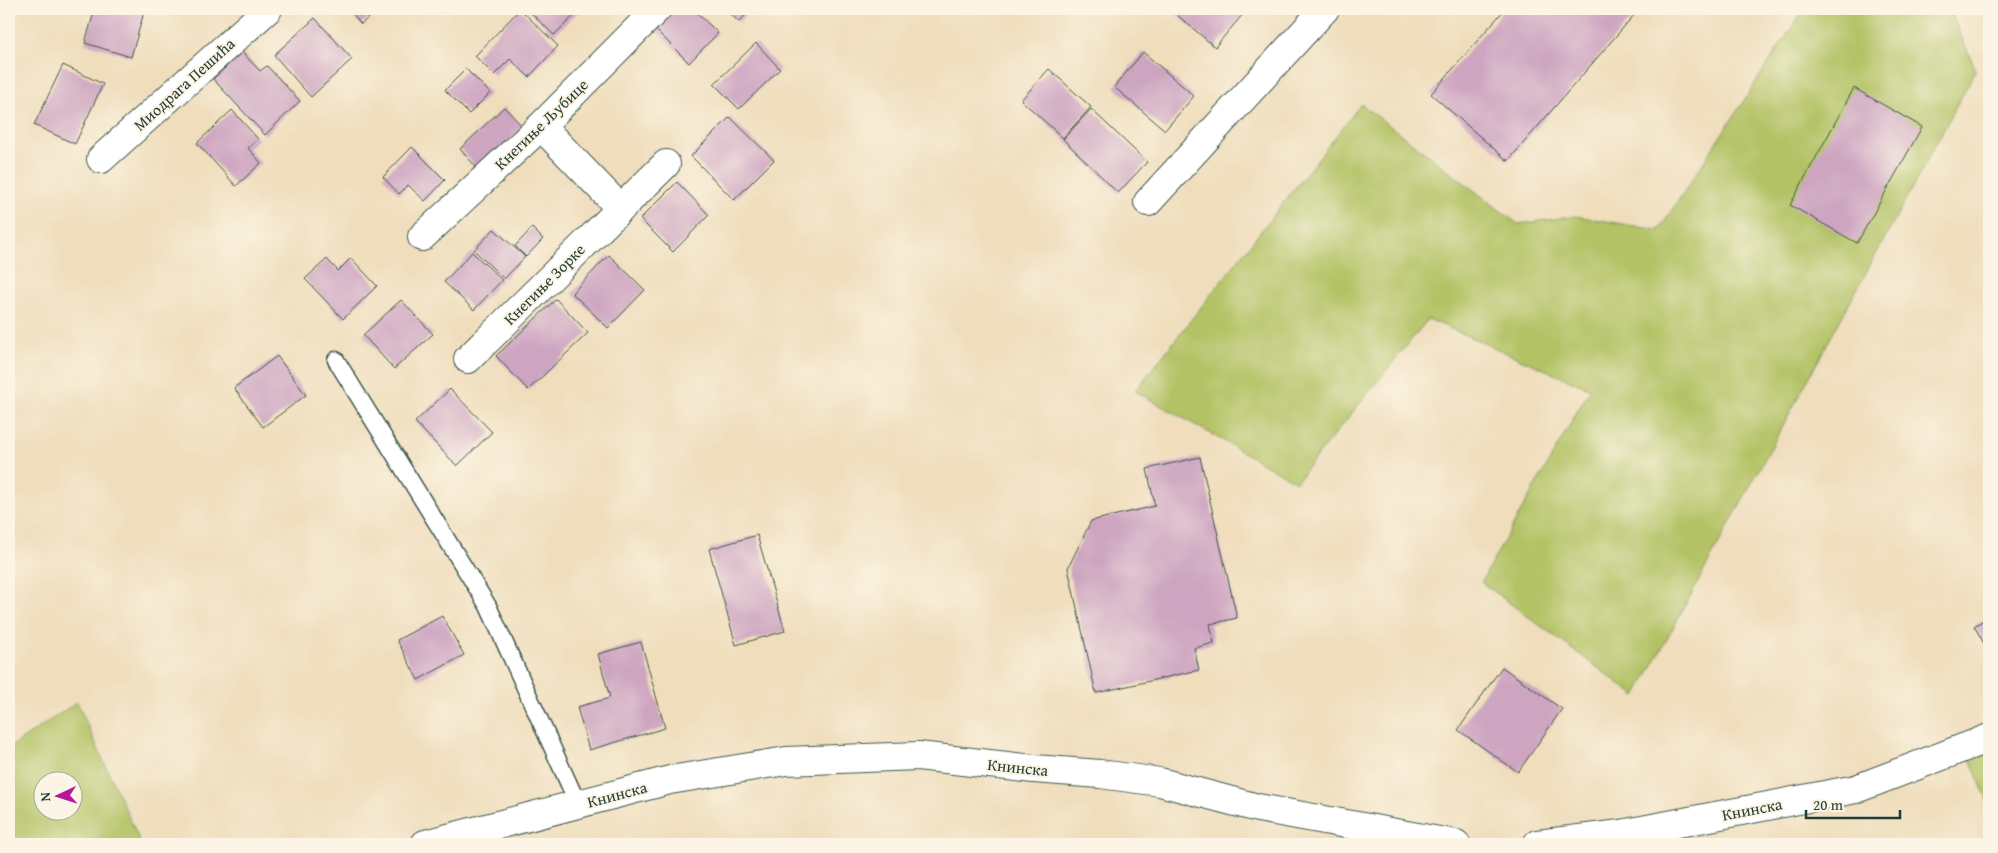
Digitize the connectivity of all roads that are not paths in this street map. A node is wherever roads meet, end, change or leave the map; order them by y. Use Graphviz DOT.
graph roads {
  1 [pos="268,9"];
  2 [pos="658,9"];
  3 [pos="1325,9"];
  4 [pos="541,126"];
  5 [pos="101,159"];
  6 [pos="666,164"];
  7 [pos="1148,202"];
  8 [pos="620,209"];
  9 [pos="422,237"];
  10 [pos="468,359"];
  11 [pos="336,360"];
  12 [pos="1989,738"];
  13 [pos="578,804"];
  14 [pos="425,844"];
  15 [pos="1456,844"];
  16 [pos="1537,844"];
  1 -- 5 [label="street, Миодрага Пешића"];
  2 -- 4 [label="street, Кнегиње Љубице"];
  3 -- 7 [label="street"];
  4 -- 8 [label="street"];
  4 -- 9 [label="street, Кнегиње Љубице"];
  6 -- 8 [label="street, Кнегиње Зорке"];
  8 -- 10 [label="street, Кнегиње Зорке"];
  11 -- 13 [label="lane"];
  12 -- 16 [label="street, Книнска"];
  13 -- 14 [label="street, Книнска"];
  13 -- 15 [label="street, Книнска"];
}
